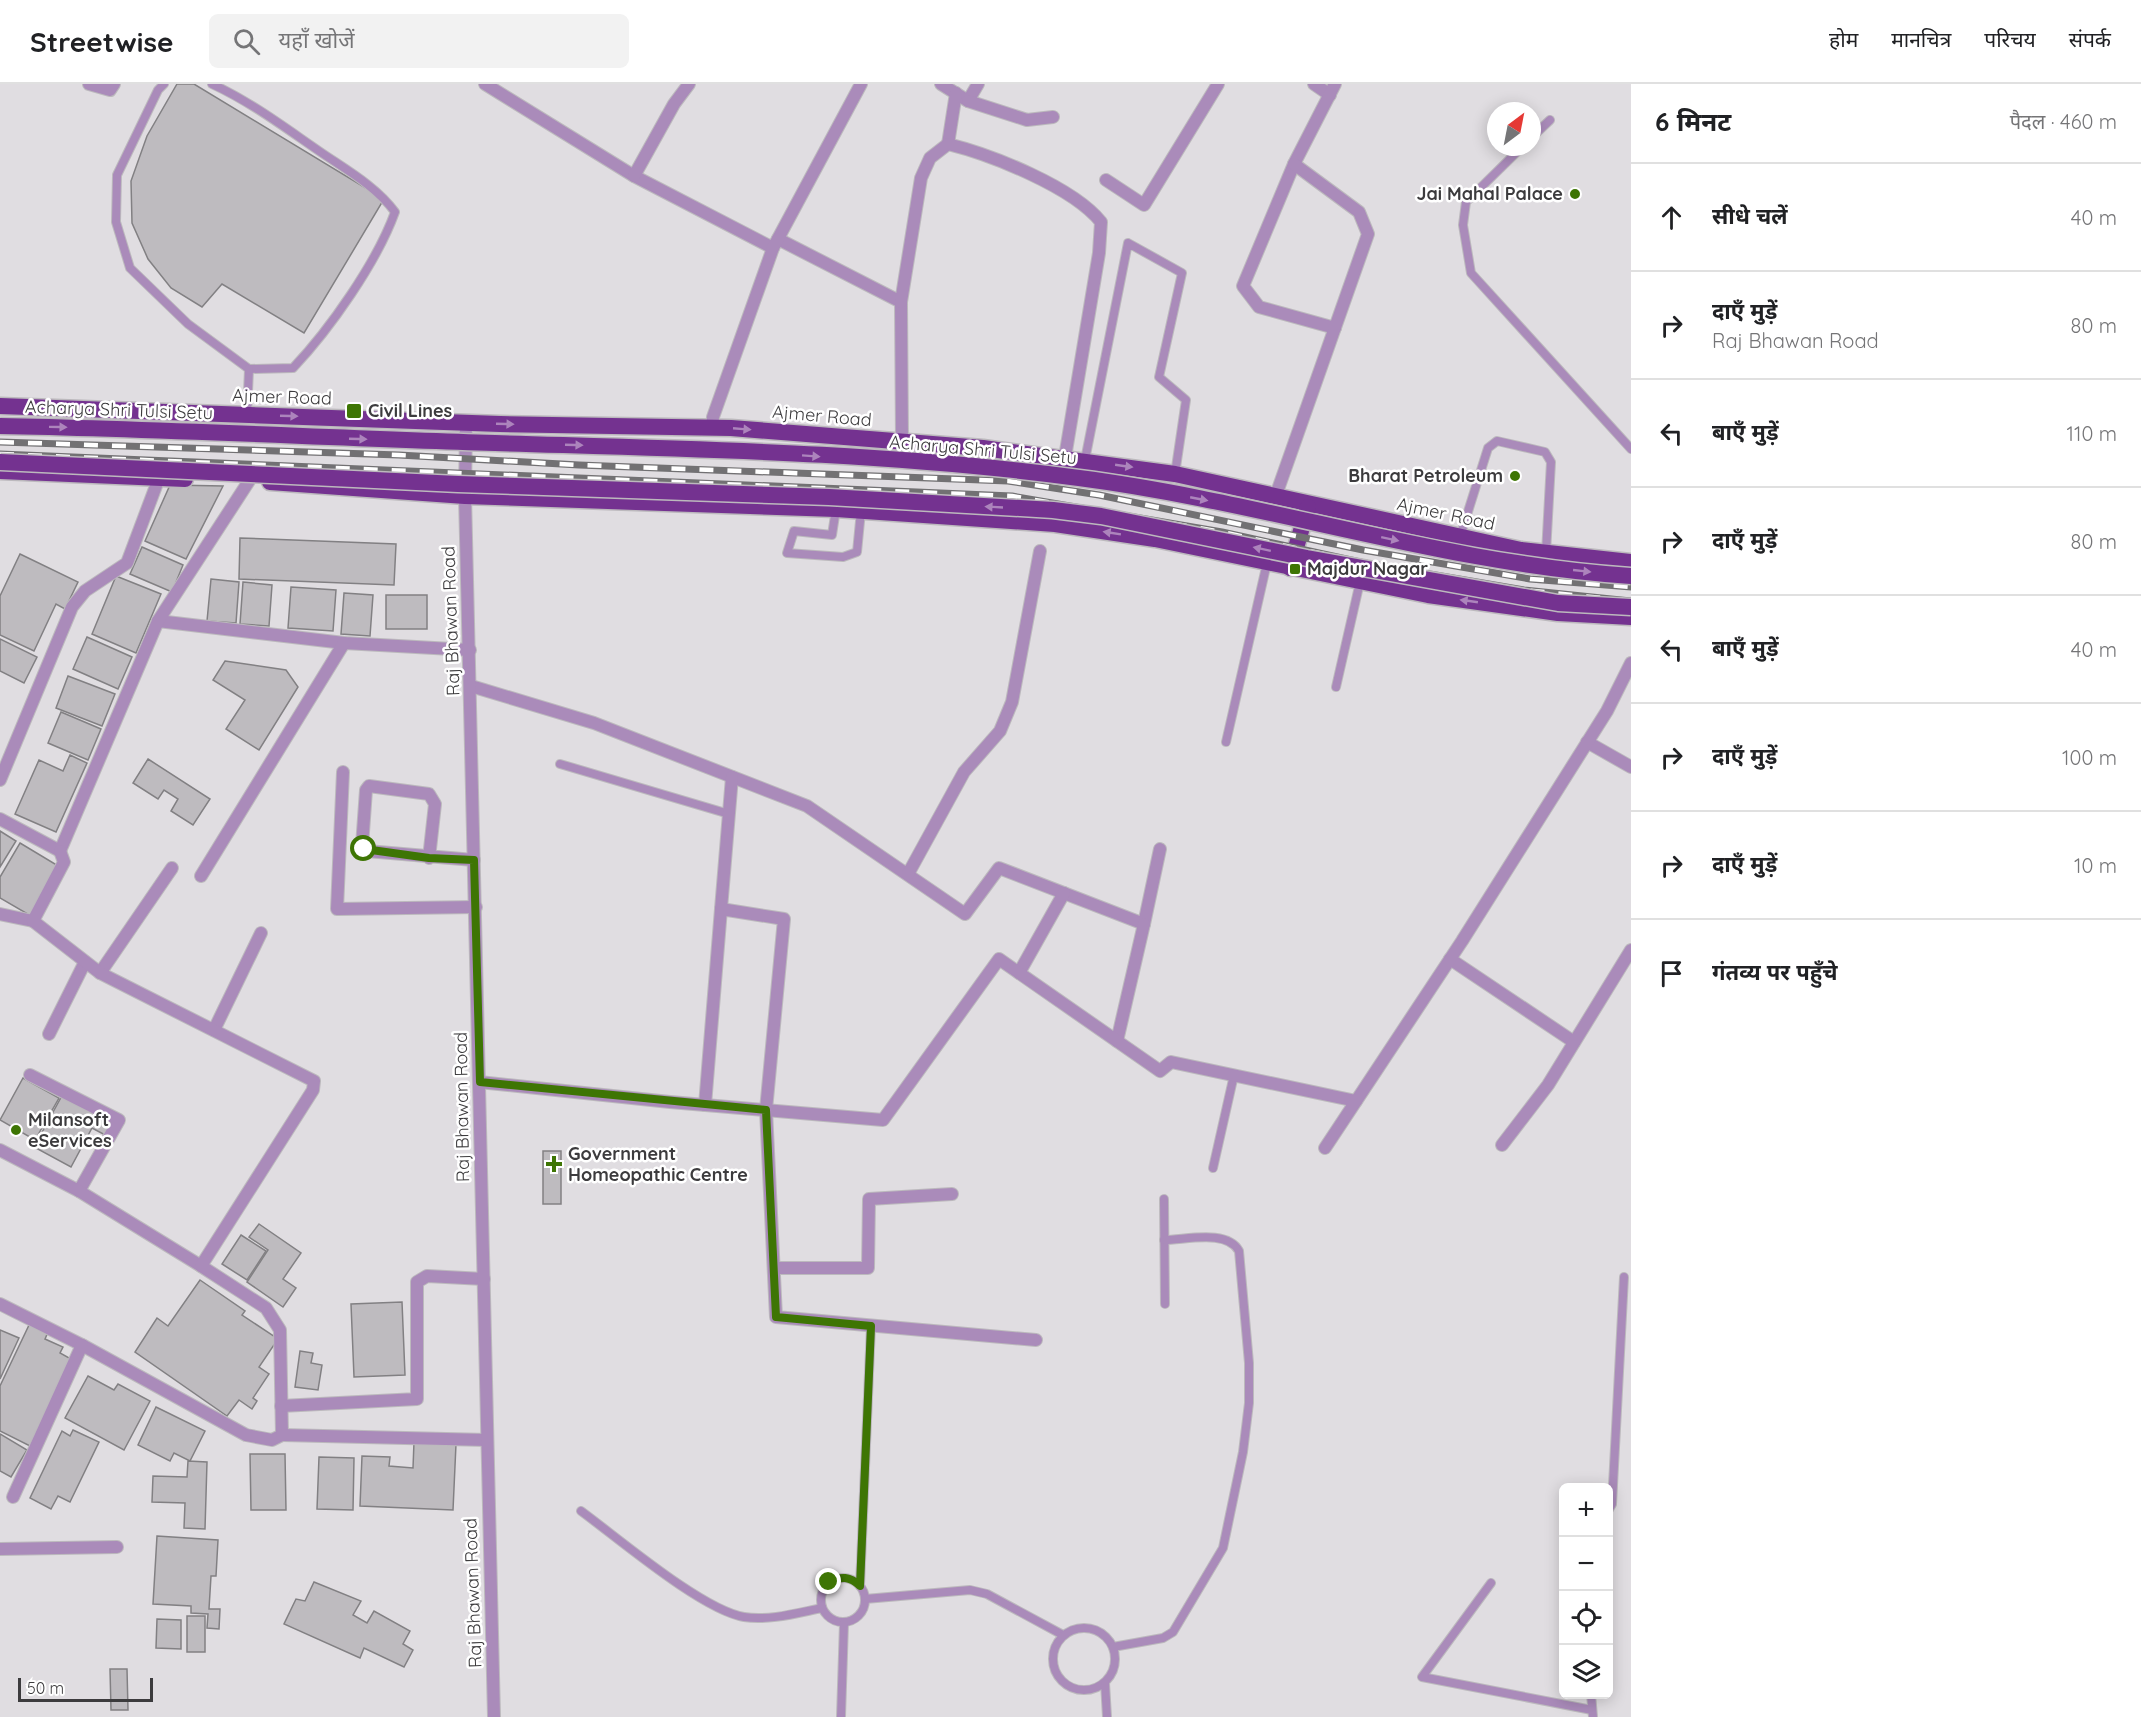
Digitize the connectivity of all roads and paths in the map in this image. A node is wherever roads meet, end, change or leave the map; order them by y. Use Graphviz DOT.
graph roads {
  1 [pos="89,84"];
  2 [pos="114,84"];
  3 [pos="164,84"];
  4 [pos="212,84"];
  5 [pos="485,84"];
  6 [pos="689,84"];
  7 [pos="861,84"];
  8 [pos="941,84"];
  9 [pos="978,84"];
  10 [pos="1218,84"];
  11 [pos="1314,84"];
  12 [pos="501,88"];
  13 [pos="1332,89"];
  14 [pos="956,93"];
  15 [pos="968,101"];
  16 [pos="1053,117"];
  17 [pos="1550,120"];
  18 [pos="1541,128"];
  19 [pos="948,144"];
  20 [pos="1513,156"];
  21 [pos="1294,164"];
  22 [pos="634,176"];
  23 [pos="1106,180"];
  24 [pos="775,244"];
  25 [pos="901,302"];
  26 [pos="1335,328"];
  27 [pos="249,369"];
  28 [pos="0,406"];
  29 [pos="247,415"];
  30 [pos="466,423"];
  31 [pos="0,426"];
  32 [pos="712,429"];
  33 [pos="902,442"];
  34 [pos="1631,449"];
  35 [pos="1065,457"];
  36 [pos="1085,460"];
  37 [pos="0,462"];
  38 [pos="0,471"];
  39 [pos="1175,474"];
  40 [pos="159,478"];
  41 [pos="249,481"];
  42 [pos="1276,495"];
  43 [pos="465,496"];
  44 [pos="1309,503"];
  45 [pos="836,509"];
  46 [pos="861,511"];
  47 [pos="1460,537"];
  48 [pos="1040,551"];
  49 [pos="1546,553"];
  50 [pos="1631,562"];
  51 [pos="1267,563"];
  52 [pos="1290,568"];
  53 [pos="1631,576"];
  54 [pos="1360,582"];
  55 [pos="1631,607"];
  56 [pos="1631,617"];
  57 [pos="158,621"];
  58 [pos="344,643"];
  59 [pos="470,650"];
  60 [pos="1631,663"];
  61 [pos="471,686"];
  62 [pos="1336,687"];
  63 [pos="1226,742"];
  64 [pos="1587,742"];
  65 [pos="560,764"];
  66 [pos="1631,767"];
  67 [pos="344,772"];
  68 [pos="732,777"];
  69 [pos="0,780"];
  70 [pos="729,814"];
  71 [pos="0,819"];
  72 [pos="1160,849"];
  73 [pos="60,851"];
  74 [pos="429,858"];
  75 [pos="474,860"];
  76 [pos="172,868"];
  77 [pos="908,874"];
  78 [pos="201,876"];
  79 [pos="1064,893"];
  80 [pos="476,907"];
  81 [pos="721,909"];
  82 [pos="0,914"];
  83 [pos="33,921"];
  84 [pos="1144,924"];
  85 [pos="261,933"];
  86 [pos="1631,950"];
  87 [pos="1450,959"];
  88 [pos="85,962"];
  89 [pos="100,973"];
  90 [pos="1019,973"];
  91 [pos="214,1030"];
  92 [pos="50,1034"];
  93 [pos="1117,1041"];
  94 [pos="1574,1042"];
  95 [pos="30,1075"];
  96 [pos="1234,1075"];
  97 [pos="480,1082"];
  98 [pos="1356,1101"];
  99 [pos="705,1105"];
  100 [pos="766,1110"];
  101 [pos="1502,1145"];
  102 [pos="1325,1148"];
  103 [pos="0,1150"];
  104 [pos="1213,1168"];
  105 [pos="79,1191"];
  106 [pos="952,1194"];
  107 [pos="1164,1198"];
  108 [pos="1164,1240"];
  109 [pos="201,1266"];
  110 [pos="774,1268"];
  111 [pos="1624,1277"];
  112 [pos="484,1279"];
  113 [pos="0,1304"];
  114 [pos="1165,1304"];
  115 [pos="871,1326"];
  116 [pos="1036,1340"];
  117 [pos="82,1345"];
  118 [pos="281,1406"];
  119 [pos="282,1436"];
  120 [pos="487,1440"];
  121 [pos="1613,1485"];
  122 [pos="13,1497"];
  123 [pos="581,1511"];
  124 [pos="117,1547"];
  125 [pos="0,1549"];
  126 [pos="1491,1583"];
  127 [pos="860,1586"];
  128 [pos="865,1599"];
  129 [pos="822,1608"];
  130 [pos="844,1623"];
  131 [pos="1063,1635"];
  132 [pos="1113,1647"];
  133 [pos="1105,1683"];
  134 [pos="1593,1713"];
  135 [pos="494,1717"];
  136 [pos="841,1717"];
  137 [pos="1107,1717"];
  1 -- 2 [label="street"];
  3 -- 27 [label="lane"];
  4 -- 27 [label="lane"];
  5 -- 12 [label="street"];
  6 -- 22 [label="street"];
  7 -- 24 [label="street"];
  8 -- 14 [label="street"];
  9 -- 15 [label="street"];
  10 -- 23 [label="street"];
  11 -- 13 [label="street"];
  12 -- 22 [label="street"];
  13 -- 21 [label="street"];
  14 -- 15 [label="street"];
  14 -- 19 [label="street"];
  15 -- 16 [label="street"];
  17 -- 18 [label="lane"];
  19 -- 25 [label="street"];
  19 -- 35 [label="street"];
  20 -- 34 [label="lane"];
  21 -- 26 [label="street"];
  21 -- 26 [label="street"];
  22 -- 24 [label="street"];
  24 -- 25 [label="street"];
  24 -- 32 [label="street"];
  25 -- 33 [label="street"];
  26 -- 42 [label="street"];
  27 -- 29 [label="lane"];
  28 -- 29 [label="highway, Ajmer Road"];
  29 -- 30 [label="highway, Ajmer Road, one-way"];
  30 -- 32 [label="highway, Ajmer Road, one-way"];
  30 -- 43 [label="street, Raj Bhawan Road"];
  31 -- 53 [label="highway, Acharya Shri Tulsi Setu, one-way, bridge"];
  32 -- 33 [label="highway, Ajmer Road, one-way"];
  33 -- 35 [label="highway, Ajmer Road"];
  35 -- 36 [label="highway, Ajmer Road"];
  36 -- 39 [label="highway, Ajmer Road, one-way"];
  36 -- 39 [label="lane"];
  55 -- 37 [label="highway, one-way, bridge"];
  38 -- 40 [label="highway"];
  39 -- 42 [label="highway, Ajmer Road"];
  40 -- 41 [label="highway"];
  40 -- 69 [label="street"];
  41 -- 43 [label="highway"];
  41 -- 57 [label="street"];
  42 -- 44 [label="highway, Ajmer Road"];
  43 -- 45 [label="highway"];
  43 -- 59 [label="street, Raj Bhawan Road"];
  44 -- 47 [label="highway, Ajmer Road"];
  44 -- 52 [label="highway"];
  45 -- 46 [label="highway"];
  45 -- 46 [label="lane"];
  51 -- 46 [label="highway, one-way"];
  47 -- 49 [label="highway, Ajmer Road"];
  47 -- 49 [label="lane"];
  48 -- 77 [label="street"];
  49 -- 50 [label="highway, Ajmer Road"];
  51 -- 52 [label="highway"];
  51 -- 63 [label="lane"];
  52 -- 54 [label="highway"];
  56 -- 54 [label="highway, one-way"];
  54 -- 62 [label="lane"];
  57 -- 58 [label="street"];
  57 -- 73 [label="street"];
  58 -- 59 [label="street"];
  58 -- 78 [label="street"];
  59 -- 61 [label="street, Raj Bhawan Road"];
  60 -- 64 [label="street"];
  61 -- 68 [label="street"];
  61 -- 75 [label="street, Raj Bhawan Road"];
  64 -- 66 [label="street"];
  64 -- 87 [label="street"];
  65 -- 70 [label="lane"];
  67 -- 80 [label="street"];
  68 -- 70 [label="street"];
  68 -- 77 [label="street"];
  70 -- 81 [label="street"];
  71 -- 73 [label="street"];
  72 -- 84 [label="street"];
  73 -- 83 [label="street"];
  74 -- 74 [label="street"];
  74 -- 75 [label="street"];
  75 -- 80 [label="street, Raj Bhawan Road"];
  76 -- 89 [label="street"];
  77 -- 79 [label="street"];
  79 -- 84 [label="street"];
  79 -- 90 [label="street"];
  80 -- 97 [label="street, Raj Bhawan Road"];
  81 -- 99 [label="street"];
  81 -- 100 [label="street"];
  82 -- 83 [label="street"];
  83 -- 88 [label="street"];
  84 -- 93 [label="street"];
  85 -- 91 [label="street"];
  86 -- 94 [label="street"];
  87 -- 94 [label="street"];
  87 -- 98 [label="street"];
  88 -- 89 [label="street"];
  88 -- 92 [label="street"];
  89 -- 91 [label="street"];
  90 -- 93 [label="street"];
  90 -- 100 [label="street"];
  91 -- 109 [label="street"];
  93 -- 96 [label="street"];
  94 -- 101 [label="street"];
  95 -- 105 [label="street"];
  96 -- 98 [label="street"];
  96 -- 104 [label="lane"];
  97 -- 99 [label="street"];
  97 -- 112 [label="street, Raj Bhawan Road"];
  98 -- 102 [label="street"];
  99 -- 100 [label="street"];
  100 -- 110 [label="street"];
  103 -- 105 [label="street"];
  105 -- 109 [label="street"];
  106 -- 110 [label="street"];
  107 -- 108 [label="lane"];
  108 -- 114 [label="lane"];
  108 -- 132 [label="lane"];
  109 -- 118 [label="street"];
  110 -- 115 [label="street"];
  111 -- 121 [label="lane"];
  112 -- 118 [label="street"];
  112 -- 120 [label="street, Raj Bhawan Road"];
  113 -- 117 [label="street"];
  115 -- 116 [label="street"];
  115 -- 127 [label="lane"];
  117 -- 119 [label="street"];
  117 -- 122 [label="street"];
  118 -- 119 [label="street"];
  119 -- 120 [label="street"];
  120 -- 135 [label="street, Raj Bhawan Road"];
  123 -- 129 [label="lane"];
  124 -- 125 [label="street"];
  126 -- 134 [label="lane"];
  127 -- 128 [label="lane"];
  127 -- 129 [label="lane"];
  128 -- 130 [label="lane"];
  128 -- 131 [label="lane"];
  129 -- 130 [label="lane"];
  130 -- 136 [label="lane"];
  131 -- 132 [label="lane"];
  131 -- 133 [label="lane"];
  132 -- 133 [label="lane"];
  133 -- 137 [label="lane"];
}
